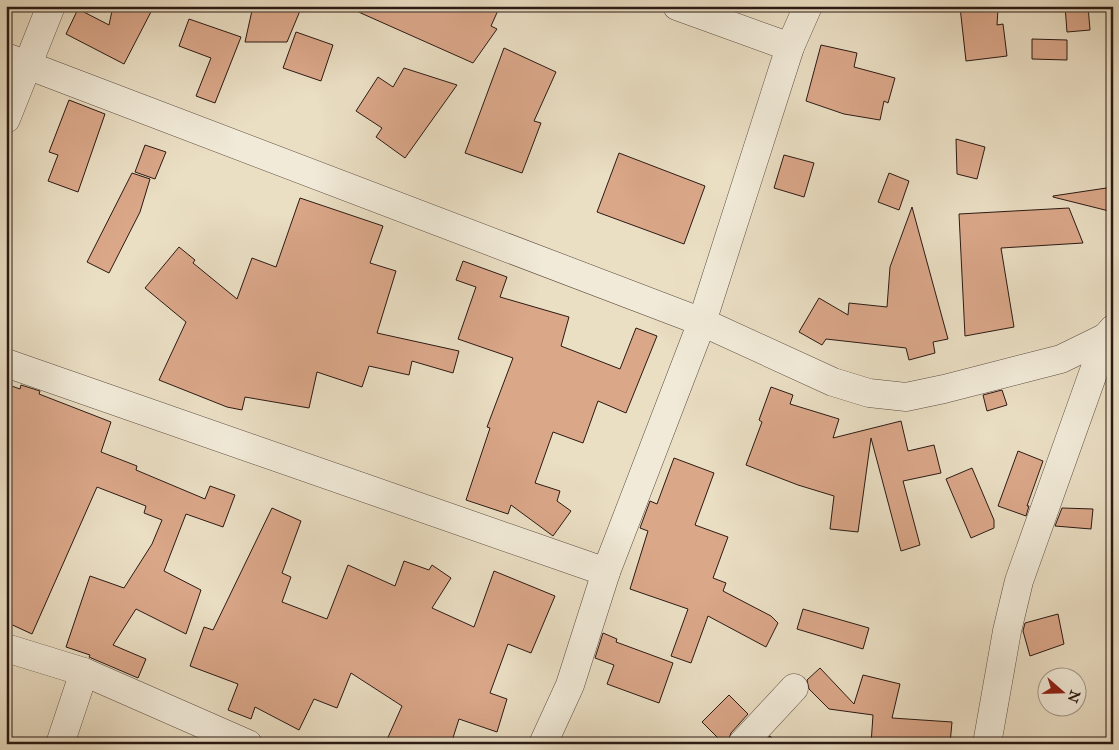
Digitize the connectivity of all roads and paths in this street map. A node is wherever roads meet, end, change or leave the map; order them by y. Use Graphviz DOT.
graph roads {
  1 [pos="51,6"];
  2 [pos="678,6"];
  3 [pos="808,6"];
  4 [pos="790,47"];
  5 [pos="17,61"];
  6 [pos="6,119"];
  7 [pos="702,322"];
  8 [pos="1110,333"];
  9 [pos="6,363"];
  10 [pos="606,572"];
  11 [pos="6,648"];
  12 [pos="84,672"];
  13 [pos="794,688"];
  14 [pos="60,744"];
  15 [pos="248,744"];
  16 [pos="543,744"];
  17 [pos="742,744"];
  18 [pos="988,744"];
  1 -- 5 [label="street"];
  2 -- 4 [label="street"];
  3 -- 4 [label="street"];
  4 -- 7 [label="street"];
  5 -- 6 [label="street"];
  5 -- 7 [label="street"];
  7 -- 8 [label="street"];
  7 -- 10 [label="street"];
  8 -- 18 [label="street"];
  9 -- 10 [label="street"];
  10 -- 16 [label="street"];
  11 -- 12 [label="street"];
  12 -- 14 [label="street"];
  12 -- 15 [label="street"];
  13 -- 17 [label="street"];
}
